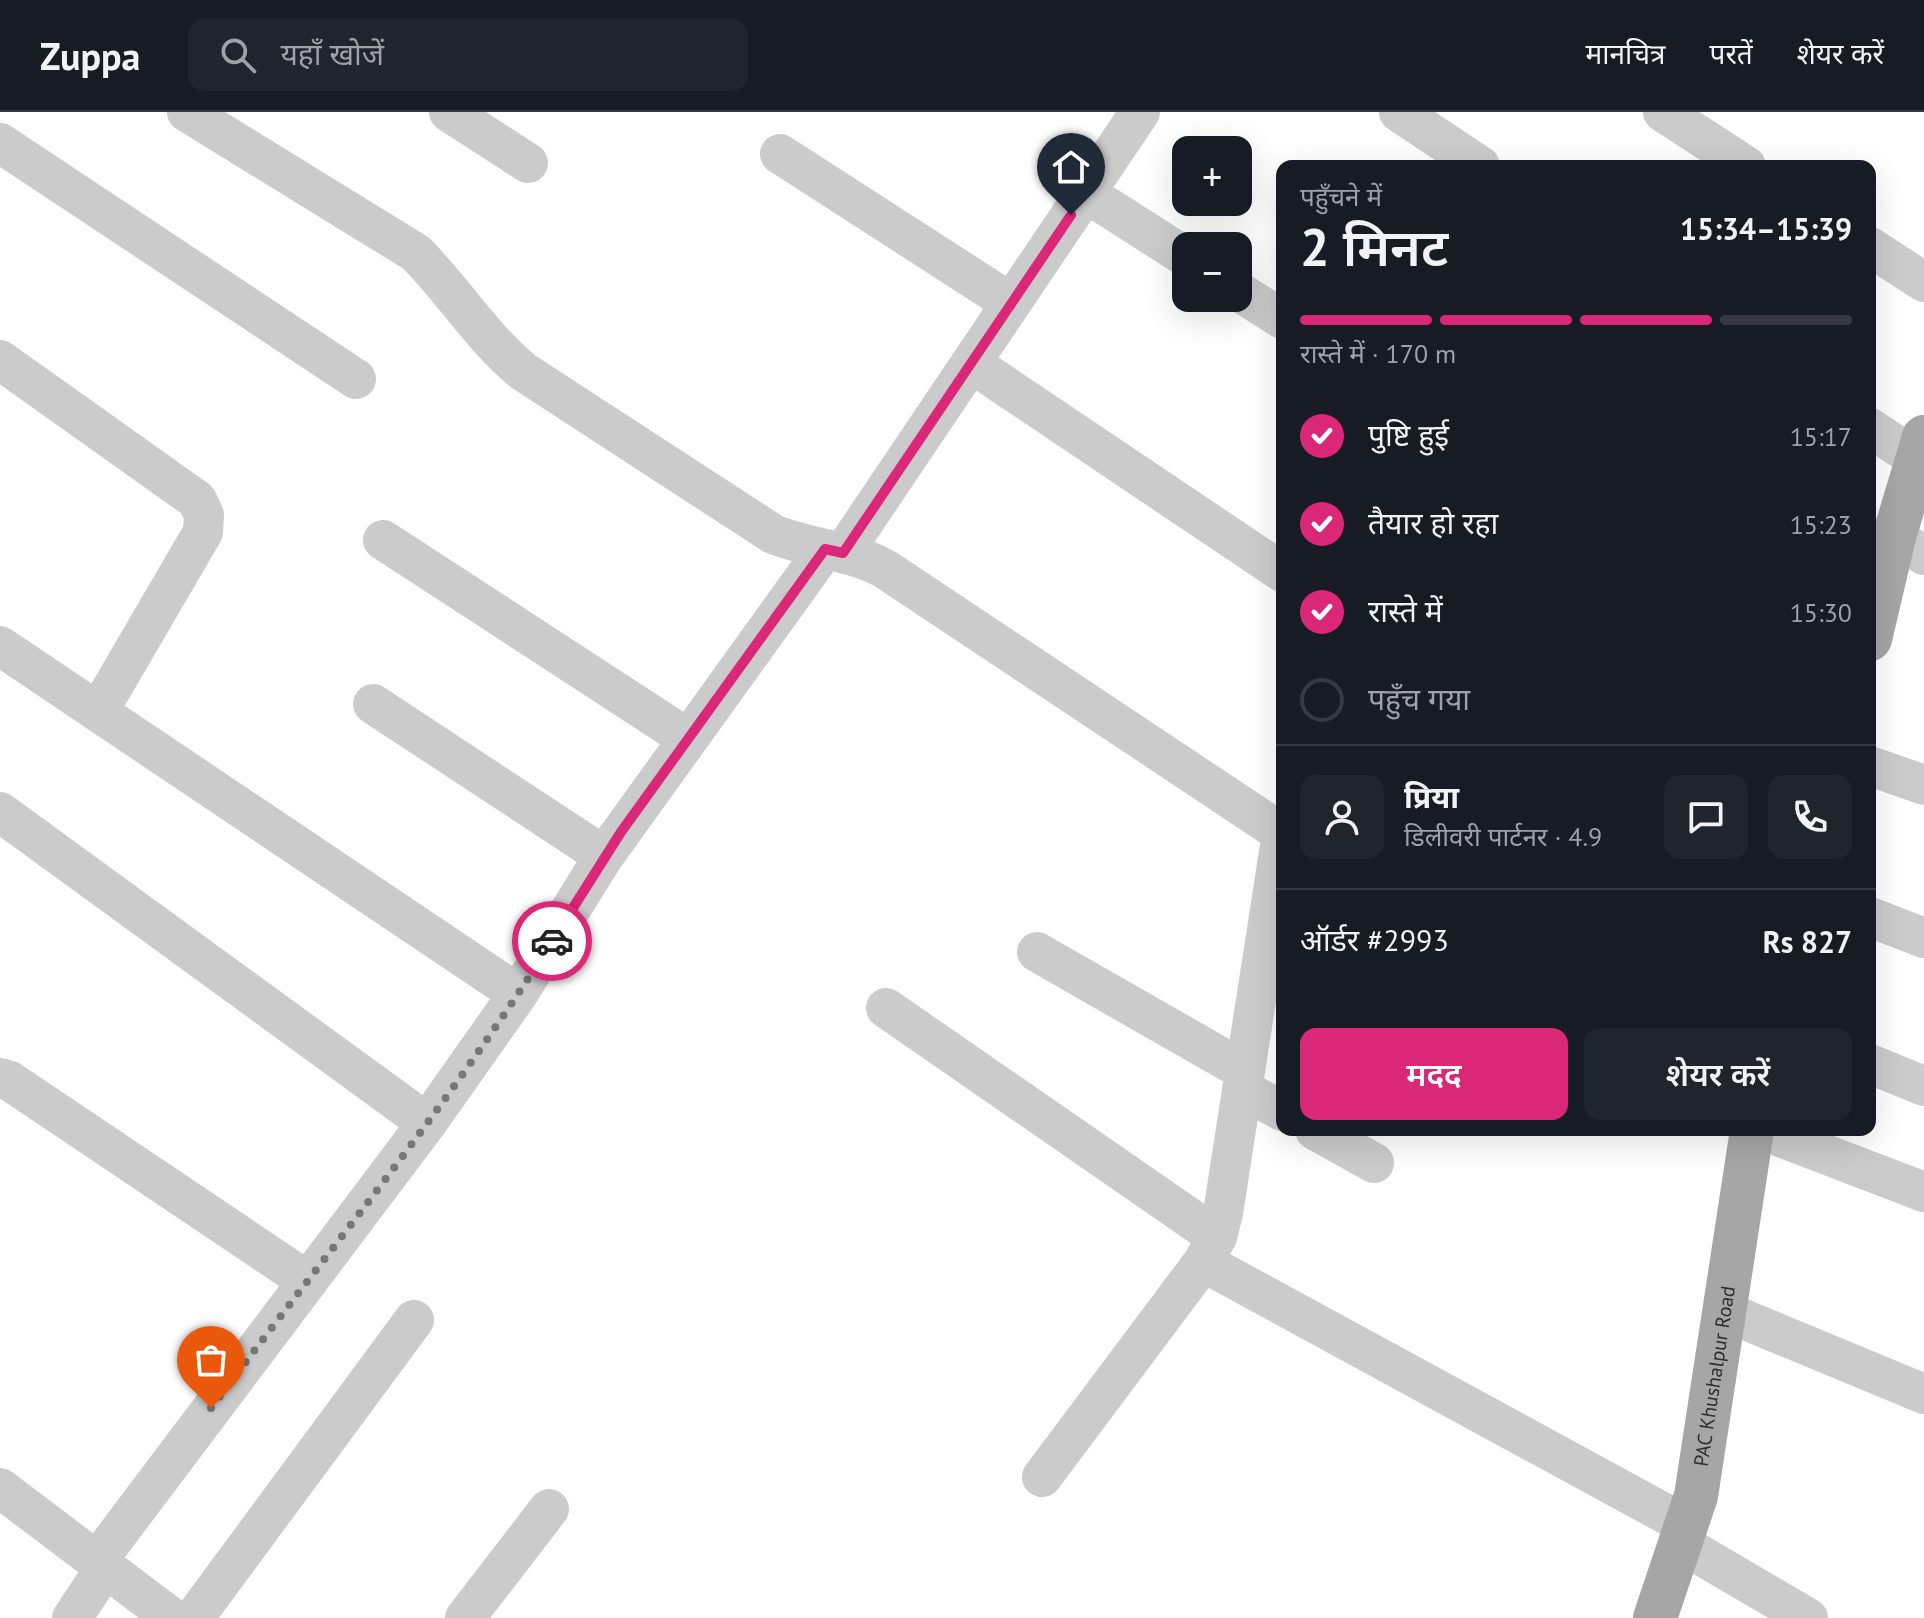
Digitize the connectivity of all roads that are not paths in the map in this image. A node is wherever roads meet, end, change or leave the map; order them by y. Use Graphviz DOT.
graph roads {
  1 [pos="9,112"];
  2 [pos="187,112"];
  3 [pos="449,112"];
  4 [pos="1140,112"];
  5 [pos="1399,112"];
  6 [pos="1663,112"];
  7 [pos="0,125"];
  8 [pos="0,143"];
  9 [pos="780,154"];
  10 [pos="1471,160"];
  11 [pos="1737,160"];
  12 [pos="528,163"];
  13 [pos="1086,193"];
  14 [pos="1172,248"];
  15 [pos="1876,251"];
  16 [pos="1924,282"];
  17 [pos="1252,300"];
  18 [pos="1011,303"];
  19 [pos="1276,315"];
  20 [pos="0,360"];
  21 [pos="971,363"];
  22 [pos="356,379"];
  23 [pos="1876,430"];
  24 [pos="1921,448"];
  25 [pos="383,540"];
  26 [pos="1909,546"];
  27 [pos="834,551"];
  28 [pos="1276,568"];
  29 [pos="1876,625"];
  30 [pos="0,646"];
  31 [pos="373,704"];
  32 [pos="98,712"];
  33 [pos="687,738"];
  34 [pos="1876,768"];
  35 [pos="1924,785"];
  36 [pos="0,812"];
  37 [pos="1276,829"];
  38 [pos="604,856"];
  39 [pos="1276,872"];
  40 [pos="1876,919"];
  41 [pos="1924,938"];
  42 [pos="1037,952"];
  43 [pos="518,994"];
  44 [pos="886,1008"];
  45 [pos="1876,1066"];
  46 [pos="0,1078"];
  47 [pos="1244,1080"];
  48 [pos="1924,1086"];
  49 [pos="1276,1106"];
  50 [pos="427,1123"];
  51 [pos="1326,1136"];
  52 [pos="1748,1136"];
  53 [pos="1754,1136"];
  54 [pos="1374,1163"];
  55 [pos="1924,1192"];
  56 [pos="1210,1249"];
  57 [pos="306,1280"];
  58 [pos="1724,1311"];
  59 [pos="414,1320"];
  60 [pos="1924,1394"];
  61 [pos="1042,1477"];
  62 [pos="0,1488"];
  63 [pos="549,1509"];
  64 [pos="1683,1534"];
  65 [pos="101,1564"];
  66 [pos="72,1618"];
  67 [pos="172,1618"];
  68 [pos="194,1618"];
  69 [pos="465,1618"];
  70 [pos="1655,1618"];
  71 [pos="1808,1618"];
  1 -- 7 [label="street"];
  2 -- 27 [label="street"];
  3 -- 12 [label="street"];
  4 -- 13 [label="street"];
  5 -- 10 [label="street"];
  6 -- 11 [label="street"];
  8 -- 22 [label="street"];
  9 -- 18 [label="street"];
  13 -- 14 [label="street"];
  13 -- 18 [label="street"];
  15 -- 16 [label="street"];
  17 -- 19 [label="street"];
  18 -- 21 [label="street"];
  20 -- 32 [label="street"];
  21 -- 27 [label="street"];
  21 -- 28 [label="street"];
  23 -- 24 [label="street"];
  24 -- 26 [label="main road"];
  25 -- 33 [label="street"];
  26 -- 29 [label="main road"];
  27 -- 33 [label="street"];
  27 -- 37 [label="street"];
  30 -- 32 [label="street"];
  31 -- 38 [label="street"];
  32 -- 43 [label="street"];
  33 -- 38 [label="street"];
  34 -- 35 [label="street"];
  36 -- 50 [label="street"];
  38 -- 43 [label="street"];
  39 -- 47 [label="street"];
  40 -- 41 [label="street"];
  42 -- 47 [label="street"];
  43 -- 50 [label="street"];
  44 -- 56 [label="street"];
  45 -- 48 [label="street"];
  46 -- 57 [label="street"];
  47 -- 49 [label="street"];
  47 -- 56 [label="street"];
  50 -- 57 [label="street"];
  51 -- 54 [label="street"];
  52 -- 58 [label="main road, PAC Khushalpur Road"];
  53 -- 55 [label="street"];
  56 -- 61 [label="street"];
  56 -- 64 [label="street"];
  57 -- 65 [label="street"];
  58 -- 60 [label="street"];
  58 -- 64 [label="main road, PAC Khushalpur Road"];
  59 -- 68 [label="street"];
  62 -- 65 [label="street"];
  63 -- 69 [label="street"];
  64 -- 70 [label="main road, PAC Khushalpur Road"];
  64 -- 71 [label="street"];
  65 -- 66 [label="street"];
  65 -- 67 [label="street"];
}
